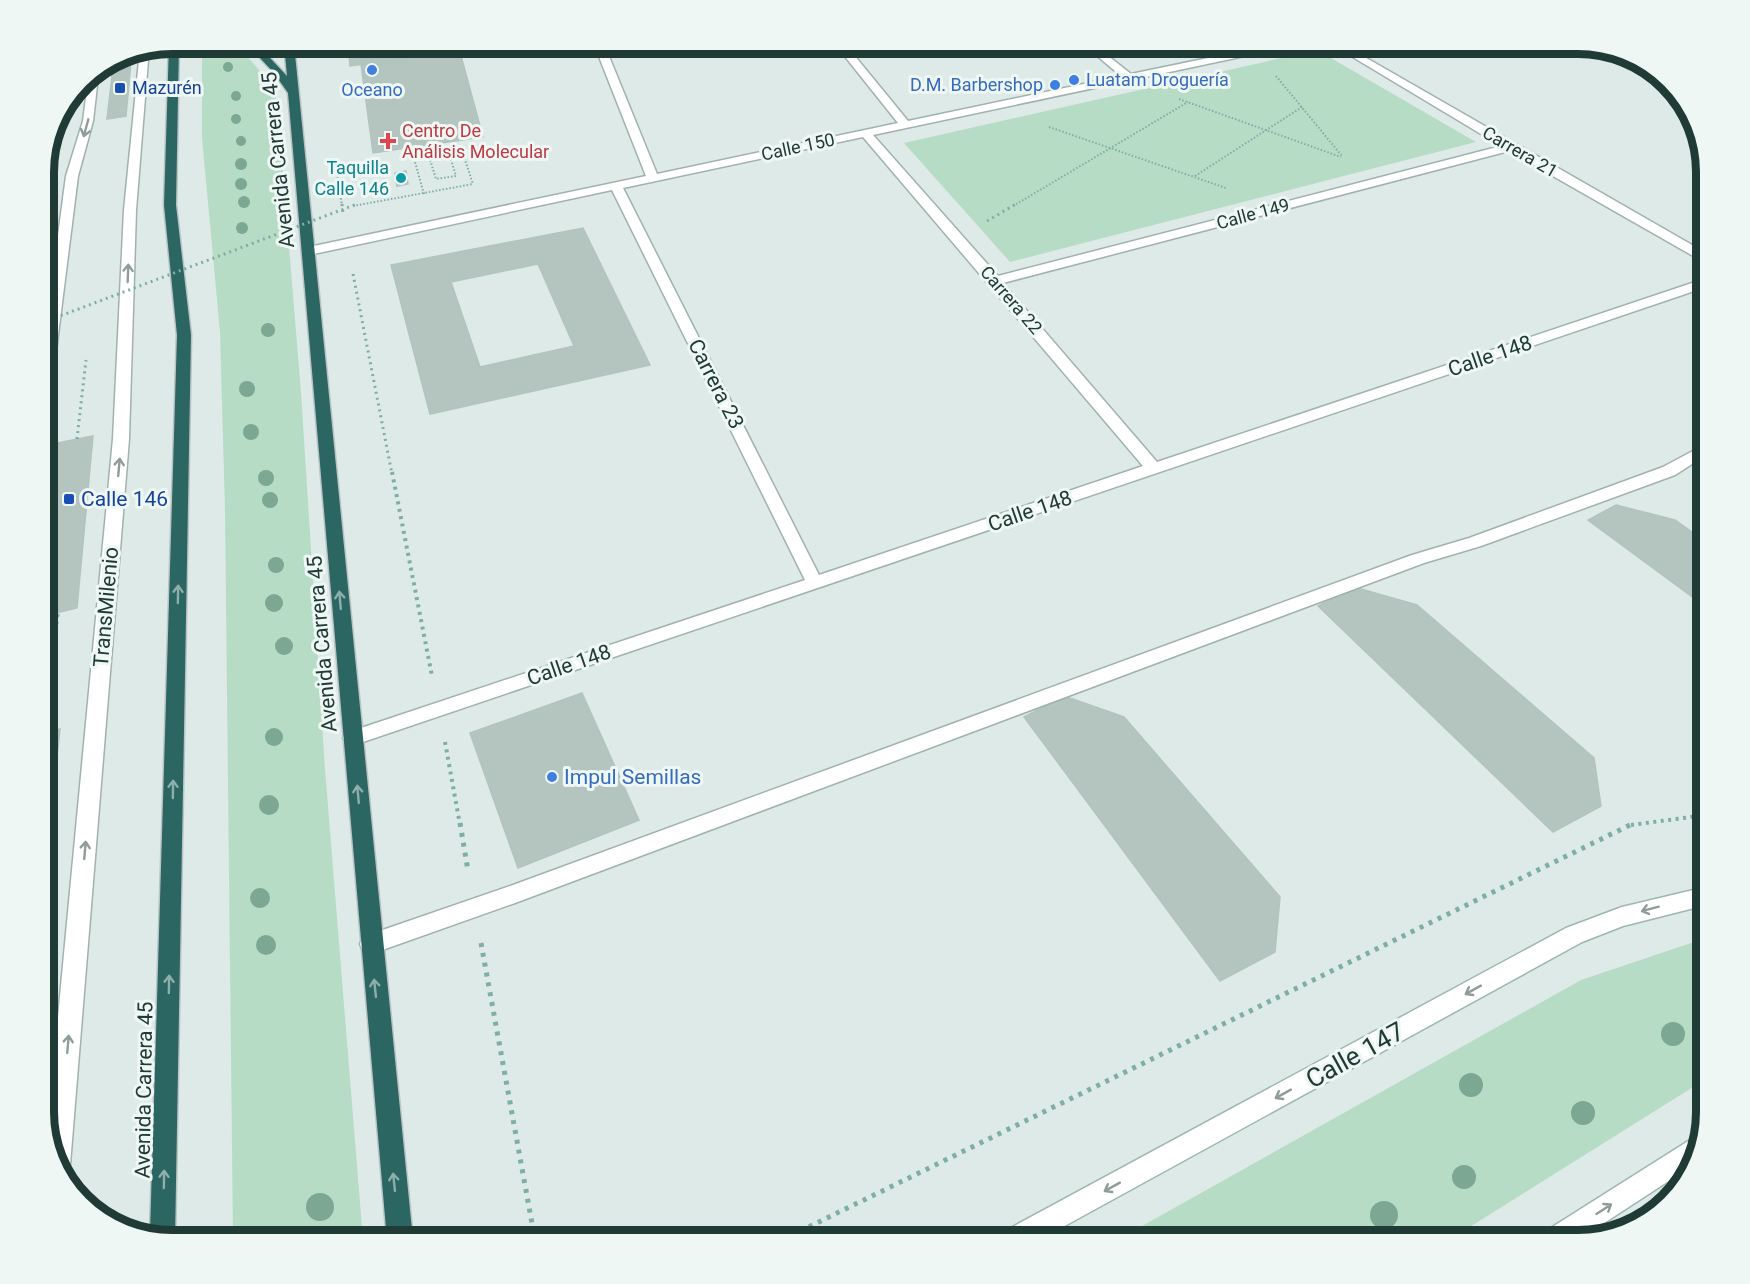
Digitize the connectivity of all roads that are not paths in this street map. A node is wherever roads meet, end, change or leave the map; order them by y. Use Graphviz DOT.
graph roads {
  1 [pos="174,54"];
  2 [pos="262,54"];
  3 [pos="290,54"];
  4 [pos="603,54"];
  5 [pos="848,54"];
  6 [pos="1100,54"];
  7 [pos="1239,54"];
  8 [pos="1353,54"];
  9 [pos="144,57"];
  10 [pos="1128,77"];
  11 [pos="93,84"];
  12 [pos="295,96"];
  13 [pos="905,125"];
  14 [pos="865,133"];
  15 [pos="1510,147"];
  16 [pos="653,178"];
  17 [pos="616,186"];
  18 [pos="309,251"];
  19 [pos="1696,252"];
  20 [pos="995,281"];
  21 [pos="1696,288"];
  22 [pos="54,314"];
  23 [pos="1696,455"];
  24 [pos="1154,469"];
  25 [pos="815,583"];
  26 [pos="353,738"];
  27 [pos="1696,899"];
  28 [pos="371,944"];
  29 [pos="59,1145"];
  30 [pos="1688,1155"];
  31 [pos="163,1230"];
  32 [pos="399,1230"];
  33 [pos="1032,1230"];
  34 [pos="1571,1230"];
  31 -- 1 [label="highway, Avenida Carrera 45, one-way"];
  2 -- 12 [label="highway"];
  3 -- 12 [label="highway, Avenida Carrera 45"];
  4 -- 16 [label="street"];
  5 -- 13 [label="street"];
  6 -- 10 [label="street"];
  7 -- 10 [label="street, Calle 150"];
  8 -- 15 [label="street, Carrera 21"];
  29 -- 9 [label="street, TransMilenio, one-way"];
  10 -- 13 [label="street, Calle 150"];
  11 -- 22 [label="street, one-way"];
  12 -- 18 [label="highway, Avenida Carrera 45"];
  13 -- 14 [label="street, Calle 150"];
  14 -- 16 [label="street, Calle 150"];
  14 -- 20 [label="street, Carrera 22"];
  15 -- 19 [label="street, Carrera 21"];
  15 -- 20 [label="street, Calle 149"];
  16 -- 17 [label="street, Calle 150"];
  17 -- 18 [label="street, Calle 150"];
  17 -- 25 [label="street, Carrera 23"];
  26 -- 18 [label="highway, Avenida Carrera 45, one-way"];
  20 -- 24 [label="street, Carrera 22"];
  21 -- 24 [label="street, Calle 148"];
  23 -- 28 [label="street"];
  24 -- 25 [label="street, Calle 148"];
  25 -- 26 [label="street, Calle 148"];
  28 -- 26 [label="highway, Avenida Carrera 45, one-way"];
  27 -- 33 [label="street, Calle 147, one-way"];
  32 -- 28 [label="highway, Avenida Carrera 45, one-way"];
  34 -- 30 [label="street, one-way"];
}
